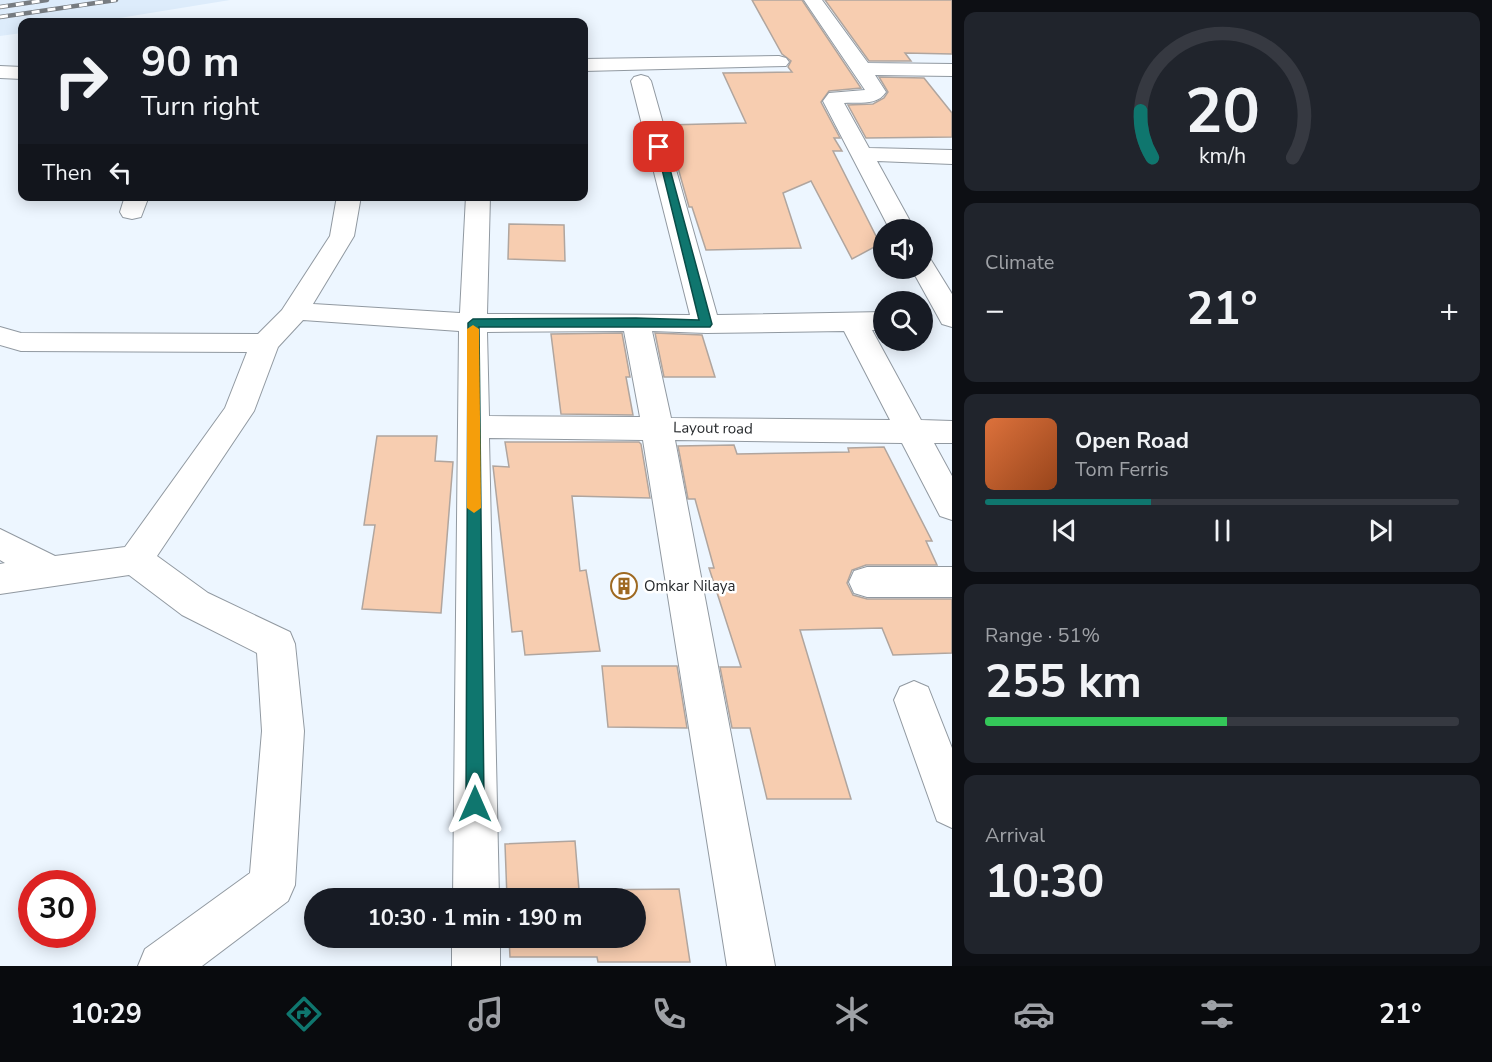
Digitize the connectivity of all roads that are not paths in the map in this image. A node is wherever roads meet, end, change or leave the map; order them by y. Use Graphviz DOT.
graph roads {
  1 [pos="813,0"];
  2 [pos="779,62"];
  3 [pos="588,65"];
  4 [pos="862,69"];
  5 [pos="952,70"];
  6 [pos="0,72"];
  7 [pos="18,73"];
  8 [pos="641,81"];
  9 [pos="861,154"];
  10 [pos="952,158"];
  11 [pos="348,201"];
  12 [pos="478,201"];
  13 [pos="897,219"];
  14 [pos="930,279"];
  15 [pos="295,311"];
  16 [pos="952,319"];
  17 [pos="933,320"];
  18 [pos="854,321"];
  19 [pos="873,321"];
  20 [pos="636,322"];
  21 [pos="473,323"];
  22 [pos="706,324"];
  23 [pos="0,336"];
  24 [pos="265,343"];
  25 [pos="473,427"];
  26 [pos="657,427"];
  27 [pos="952,432"];
  28 [pos="914,433"];
  29 [pos="952,507"];
  30 [pos="0,543"];
  31 [pos="135,560"];
  32 [pos="52,572"];
  33 [pos="0,579"];
  34 [pos="867,582"];
  35 [pos="952,582"];
  36 [pos="914,700"];
  37 [pos="952,806"];
  38 [pos="476,888"];
  39 [pos="476,948"];
  40 [pos="162,966"];
  41 [pos="476,966"];
  42 [pos="751,966"];
  1 -- 4 [label="street"];
  2 -- 3 [label="street"];
  4 -- 5 [label="street"];
  4 -- 9 [label="street"];
  6 -- 7 [label="street"];
  8 -- 22 [label="street"];
  9 -- 10 [label="street"];
  9 -- 13 [label="street"];
  11 -- 15 [label="street"];
  12 -- 21 [label="street"];
  14 -- 16 [label="street"];
  15 -- 21 [label="street"];
  15 -- 24 [label="street"];
  16 -- 17 [label="street"];
  18 -- 19 [label="street"];
  18 -- 22 [label="street"];
  18 -- 28 [label="street"];
  20 -- 21 [label="street"];
  20 -- 22 [label="street"];
  20 -- 26 [label="street"];
  21 -- 25 [label="street"];
  23 -- 24 [label="street"];
  24 -- 31 [label="street"];
  25 -- 26 [label="street, Layout road"];
  25 -- 38 [label="street"];
  26 -- 28 [label="street, Layout road"];
  26 -- 42 [label="street"];
  27 -- 28 [label="street, Layout road"];
  28 -- 29 [label="street"];
  30 -- 32 [label="street"];
  31 -- 32 [label="street"];
  31 -- 40 [label="street"];
  32 -- 33 [label="street"];
  34 -- 35 [label="street"];
  36 -- 37 [label="street"];
  39 -- 41 [label="street"];
}
